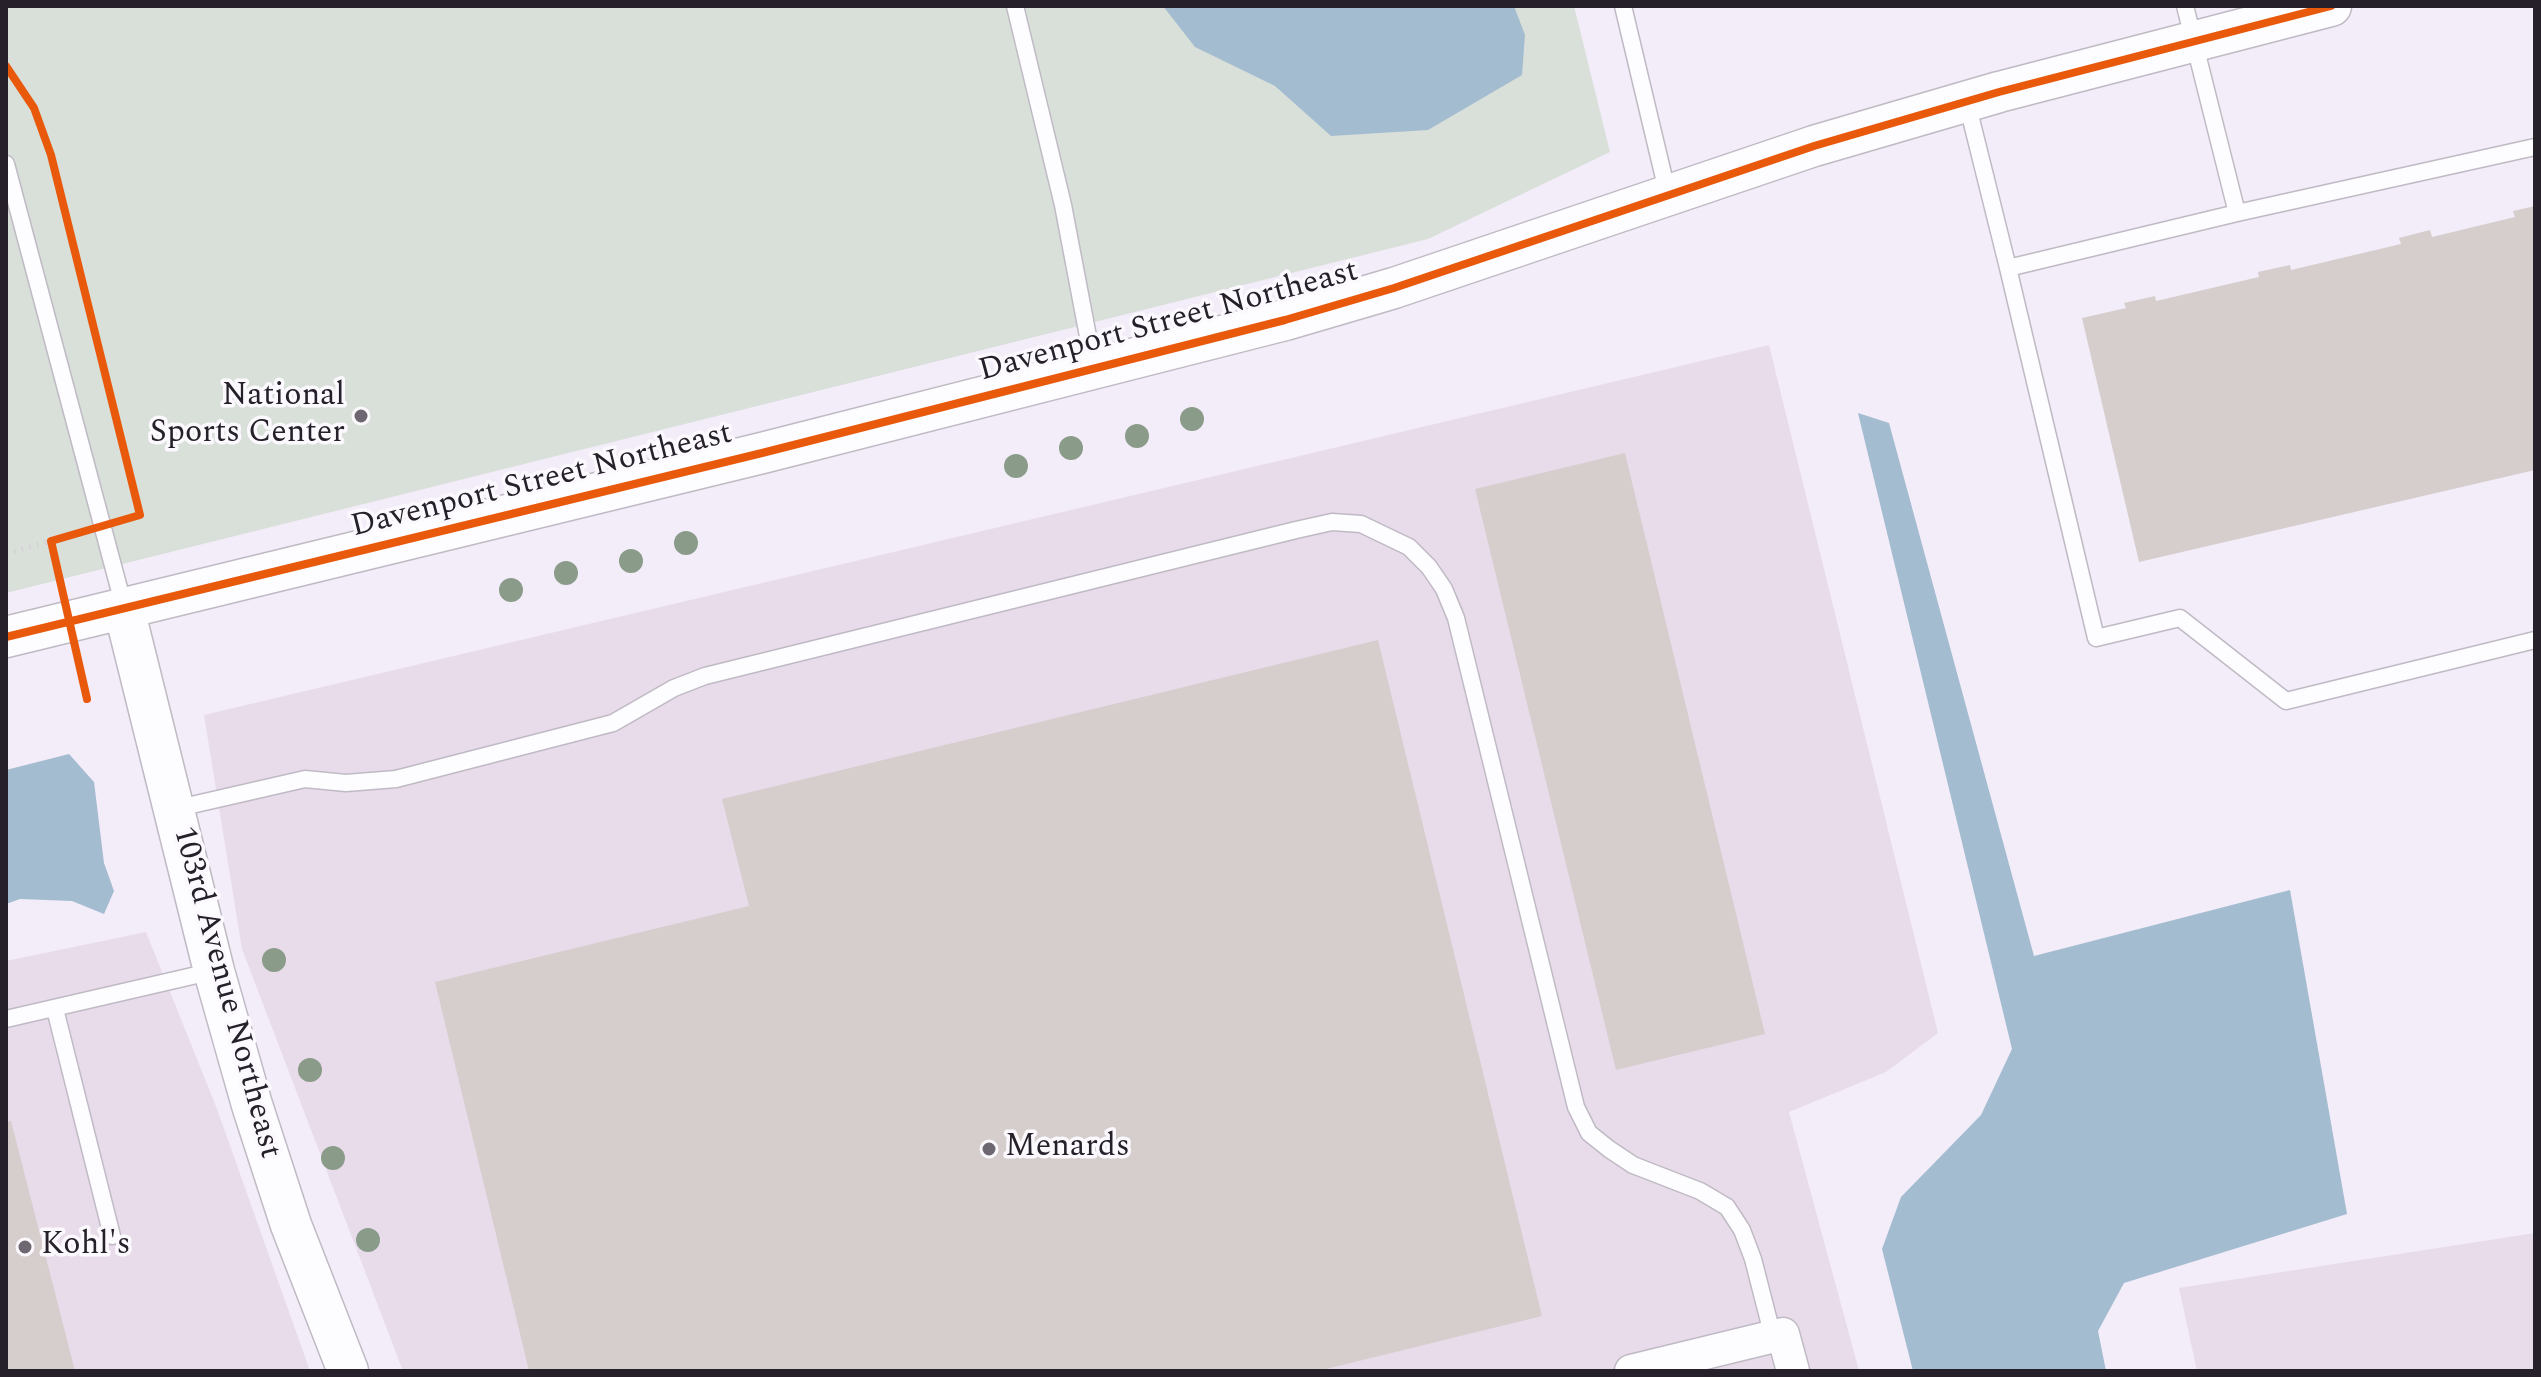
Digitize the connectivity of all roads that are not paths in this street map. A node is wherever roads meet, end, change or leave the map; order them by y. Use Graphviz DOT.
graph roads {
  1 [pos="1015,6"];
  2 [pos="1623,6"];
  3 [pos="2331,6"];
  4 [pos="2189,23"];
  5 [pos="1967,102"];
  6 [pos="2535,147"];
  7 [pos="6,164"];
  8 [pos="1668,195"];
  9 [pos="2237,213"];
  10 [pos="2008,268"];
  11 [pos="1094,369"];
  12 [pos="124,609"];
  13 [pos="6,637"];
  14 [pos="2535,640"];
  15 [pos="174,809"];
  16 [pos="214,971"];
  17 [pos="55,1009"];
  18 [pos="6,1019"];
  19 [pos="112,1236"];
  20 [pos="1773,1337"];
  21 [pos="348,1371"];
  22 [pos="1631,1371"];
  23 [pos="1793,1371"];
  1 -- 11 [label="lane"];
  2 -- 8 [label="lane"];
  3 -- 4 [label="street, Davenport Street Northeast"];
  4 -- 5 [label="street, Davenport Street Northeast"];
  4 -- 9 [label="lane"];
  5 -- 8 [label="street, Davenport Street Northeast"];
  5 -- 10 [label="lane"];
  6 -- 9 [label="lane"];
  7 -- 12 [label="lane"];
  8 -- 11 [label="street, Davenport Street Northeast"];
  9 -- 10 [label="lane"];
  10 -- 14 [label="lane"];
  11 -- 12 [label="street, Davenport Street Northeast"];
  12 -- 13 [label="street, Davenport Street Northeast"];
  12 -- 15 [label="street, 103rd Avenue Northeast"];
  15 -- 16 [label="street, 103rd Avenue Northeast"];
  15 -- 20 [label="lane"];
  16 -- 17 [label="lane"];
  16 -- 21 [label="street, 103rd Avenue Northeast"];
  17 -- 18 [label="lane"];
  17 -- 19 [label="lane"];
  20 -- 22 [label="street"];
  20 -- 23 [label="street"];
}
